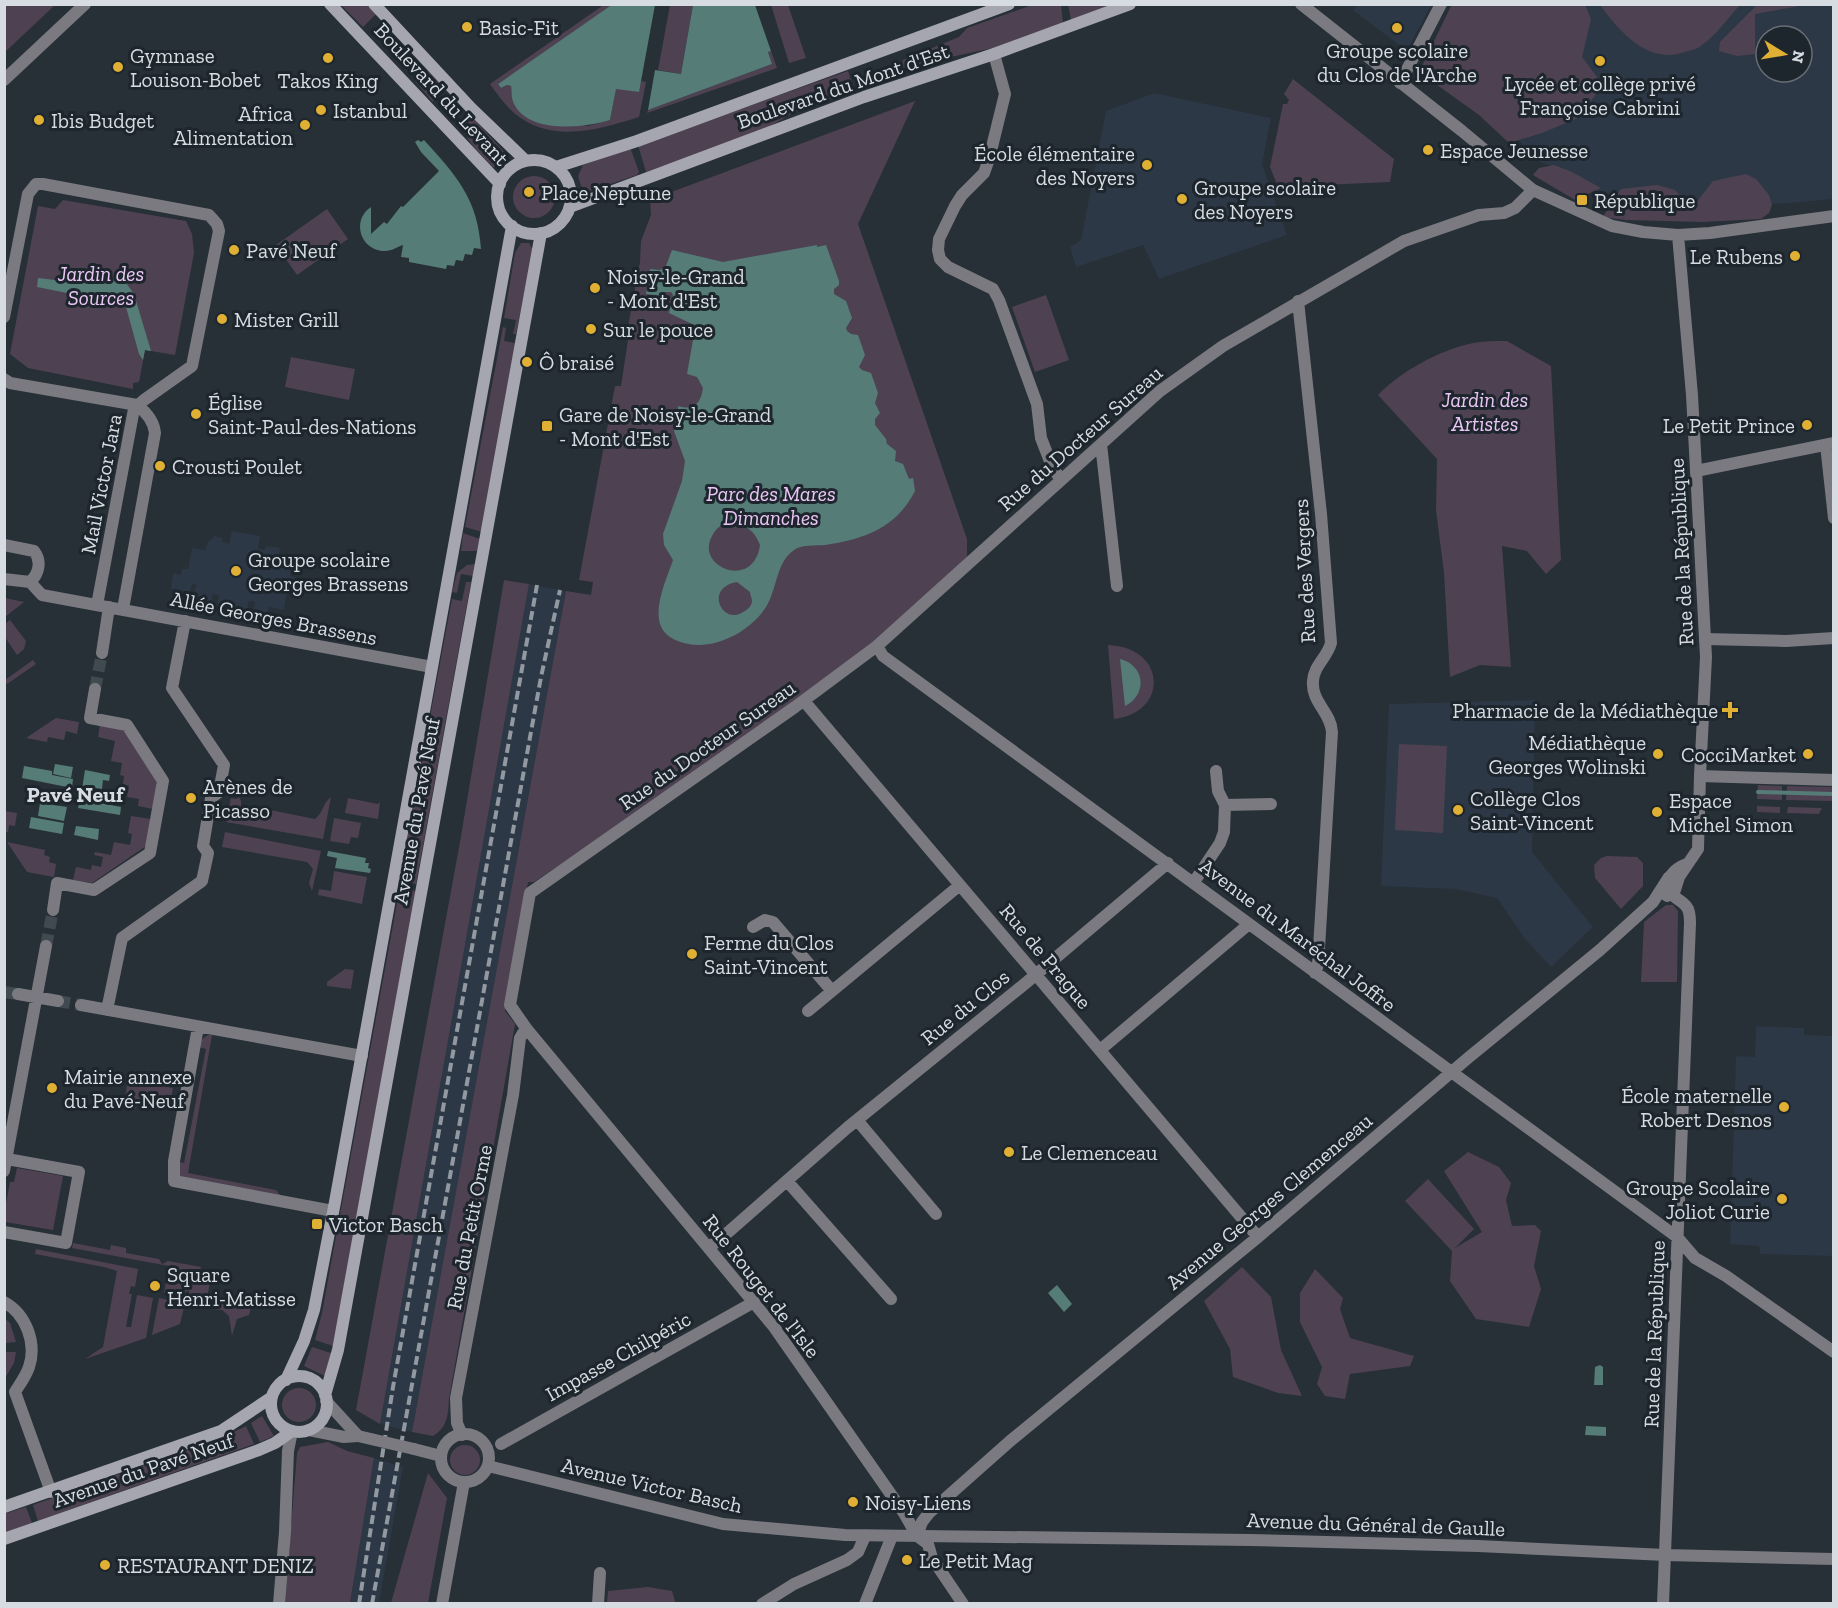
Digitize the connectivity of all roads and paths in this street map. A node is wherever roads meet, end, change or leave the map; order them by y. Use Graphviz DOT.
graph roads {
  1 [pos="85,4"];
  2 [pos="330,4"];
  3 [pos="374,4"];
  4 [pos="1010,4"];
  5 [pos="1130,4"];
  6 [pos="1300,4"];
  7 [pos="1441,4"];
  8 [pos="994,54"];
  9 [pos="4,80"];
  10 [pos="1400,83"];
  11 [pos="526,161"];
  12 [pos="556,167"];
  13 [pos="500,184"];
  14 [pos="1533,190"];
  15 [pos="570,207"];
  16 [pos="1833,216"];
  17 [pos="512,226"];
  18 [pos="541,233"];
  19 [pos="1677,235"];
  20 [pos="1298,301"];
  21 [pos="4,317"];
  22 [pos="4,379"];
  23 [pos="137,405"];
  24 [pos="1101,444"];
  25 [pos="1830,444"];
  26 [pos="1696,471"];
  27 [pos="1061,479"];
  28 [pos="1833,518"];
  29 [pos="4,545"];
  30 [pos="4,579"];
  31 [pos="30,582"];
  32 [pos="1117,586"];
  33 [pos="103,606"];
  34 [pos="123,609"];
  35 [pos="185,621"];
  36 [pos="1833,638"];
  37 [pos="1705,639"];
  38 [pos="877,646"];
  39 [pos="102,653"];
  40 [pos="432,667"];
  41 [pos="95,689"];
  42 [pos="804,701"];
  43 [pos="1216,771"];
  44 [pos="1700,777"];
  45 [pos="1833,780"];
  46 [pos="1271,804"];
  47 [pos="1225,805"];
  48 [pos="1168,863"];
  49 [pos="1687,864"];
  50 [pos="1669,877"];
  51 [pos="1194,882"];
  52 [pos="960,885"];
  53 [pos="1671,893"];
  54 [pos="1654,900"];
  55 [pos="52,910"];
  56 [pos="1249,924"];
  57 [pos="753,927"];
  58 [pos="46,946"];
  59 [pos="1315,973"];
  60 [pos="1036,974"];
  61 [pos="832,991"];
  62 [pos="18,994"];
  63 [pos="36,997"];
  64 [pos="58,1001"];
  65 [pos="81,1005"];
  66 [pos="510,1005"];
  67 [pos="108,1010"];
  68 [pos="808,1011"];
  69 [pos="198,1027"];
  70 [pos="526,1028"];
  71 [pos="1100,1050"];
  72 [pos="362,1056"];
  73 [pos="1452,1073"];
  74 [pos="857,1120"];
  75 [pos="6,1165"];
  76 [pos="787,1181"];
  77 [pos="333,1212"];
  78 [pos="936,1214"];
  79 [pos="4,1232"];
  80 [pos="1258,1237"];
  81 [pos="1677,1237"];
  82 [pos="708,1247"];
  83 [pos="1695,1258"];
  84 [pos="1677,1271"];
  85 [pos="891,1299"];
  86 [pos="4,1302"];
  87 [pos="754,1302"];
  88 [pos="1833,1352"];
  89 [pos="286,1380"];
  90 [pos="272,1397"];
  91 [pos="325,1398"];
  92 [pos="309,1430"];
  93 [pos="292,1431"];
  94 [pos="462,1435"];
  95 [pos="358,1436"];
  96 [pos="501,1444"];
  97 [pos="441,1456"];
  98 [pos="488,1466"];
  99 [pos="464,1482"];
  100 [pos="51,1492"];
  101 [pos="5,1507"];
  102 [pos="865,1536"];
  103 [pos="892,1536"];
  104 [pos="917,1536"];
  105 [pos="4,1539"];
  106 [pos="1665,1555"];
  107 [pos="1833,1559"];
  108 [pos="600,1573"];
  109 [pos="279,1604"];
  110 [pos="442,1604"];
  111 [pos="598,1604"];
  112 [pos="762,1604"];
  113 [pos="865,1604"];
  114 [pos="963,1604"];
  115 [pos="1663,1604"];
  1 -- 9 [label="street"];
  2 -- 13 [label="main road, Boulevard du Levant"];
  3 -- 11 [label="main road, Boulevard du Levant"];
  4 -- 12 [label="main road, Boulevard du Mont d'Est"];
  5 -- 8 [label="main road, Boulevard du Mont d'Est"];
  6 -- 10 [label="street"];
  7 -- 10 [label="street"];
  8 -- 15 [label="main road, Boulevard du Mont d'Est"];
  8 -- 27 [label="street"];
  10 -- 14 [label="street"];
  11 -- 12 [label="main road"];
  11 -- 13 [label="main road"];
  12 -- 15 [label="main road"];
  13 -- 17 [label="main road"];
  14 -- 19 [label="street"];
  14 -- 20 [label="street, Rue du Docteur Sureau"];
  15 -- 18 [label="main road"];
  16 -- 19 [label="street"];
  17 -- 18 [label="main road"];
  17 -- 40 [label="main road, Avenue du Pavé Neuf"];
  18 -- 91 [label="main road, Avenue du Pavé Neuf"];
  19 -- 26 [label="street, Rue de la République"];
  20 -- 24 [label="street, Rue du Docteur Sureau"];
  20 -- 59 [label="street, Rue des Vergers"];
  21 -- 23 [label="street"];
  22 -- 23 [label="street"];
  23 -- 33 [label="street, Mail Victor Jara"];
  23 -- 34 [label="street, Mail Victor Jara"];
  24 -- 27 [label="street, Rue du Docteur Sureau"];
  24 -- 32 [label="street"];
  25 -- 26 [label="street"];
  25 -- 28 [label="street"];
  26 -- 37 [label="street, Rue de la République"];
  27 -- 38 [label="street, Rue du Docteur Sureau"];
  29 -- 31 [label="street"];
  30 -- 31 [label="street"];
  31 -- 33 [label="street, Allée Georges Brassens"];
  33 -- 34 [label="street, Allée Georges Brassens"];
  33 -- 39 [label="street, Mail Victor Jara"];
  34 -- 35 [label="street, Allée Georges Brassens"];
  35 -- 40 [label="street, Allée Georges Brassens"];
  35 -- 67 [label="street"];
  36 -- 37 [label="street"];
  37 -- 44 [label="street, Rue de la République"];
  38 -- 42 [label="street, Rue du Docteur Sureau"];
  38 -- 48 [label="street, Avenue du Maréchal Joffre"];
  40 -- 72 [label="main road, Avenue du Pavé Neuf"];
  41 -- 55 [label="street"];
  42 -- 52 [label="street, Rue de Prague"];
  42 -- 66 [label="street, Rue du Docteur Sureau"];
  43 -- 47 [label="street"];
  44 -- 45 [label="street"];
  44 -- 49 [label="street, Rue de la République"];
  46 -- 47 [label="street"];
  47 -- 51 [label="street"];
  48 -- 51 [label="street, Avenue du Maréchal Joffre"];
  48 -- 60 [label="street, Rue du Clos"];
  49 -- 50 [label="street, Rue de la République"];
  49 -- 53 [label="street, Rue de la République"];
  50 -- 53 [label="street"];
  50 -- 54 [label="street, Avenue Georges Clemenceau"];
  51 -- 56 [label="street, Avenue du Maréchal Joffre"];
  52 -- 60 [label="street, Rue de Prague"];
  52 -- 61 [label="street"];
  53 -- 54 [label="street, Avenue Georges Clemenceau"];
  53 -- 81 [label="street, Rue de la République"];
  54 -- 73 [label="street, Avenue Georges Clemenceau"];
  56 -- 59 [label="street, Avenue du Maréchal Joffre"];
  56 -- 71 [label="street"];
  57 -- 61 [label="street"];
  58 -- 63 [label="street"];
  59 -- 73 [label="street, Avenue du Maréchal Joffre"];
  60 -- 71 [label="street, Rue de Prague"];
  60 -- 74 [label="street, Rue du Clos"];
  61 -- 68 [label="street"];
  62 -- 63 [label="street"];
  63 -- 64 [label="street"];
  63 -- 75 [label="street"];
  65 -- 67 [label="street"];
  66 -- 70 [label="street, Rue Rouget de l'Isle"];
  67 -- 69 [label="street"];
  69 -- 72 [label="street"];
  69 -- 77 [label="street"];
  70 -- 82 [label="street, Rue Rouget de l'Isle"];
  70 -- 94 [label="street, Rue du Petit Orme"];
  71 -- 80 [label="street, Rue de Prague"];
  72 -- 77 [label="main road, Avenue du Pavé Neuf"];
  73 -- 80 [label="street, Avenue Georges Clemenceau"];
  73 -- 81 [label="street, Avenue du Maréchal Joffre"];
  74 -- 76 [label="street, Rue du Clos"];
  74 -- 78 [label="street"];
  75 -- 79 [label="street"];
  76 -- 82 [label="street, Rue du Clos"];
  76 -- 85 [label="street"];
  77 -- 89 [label="main road, Avenue du Pavé Neuf"];
  80 -- 104 [label="street, Avenue Georges Clemenceau"];
  81 -- 83 [label="street, Avenue du Maréchal Joffre"];
  81 -- 84 [label="street, Rue de la République"];
  82 -- 87 [label="street, Rue Rouget de l'Isle"];
  83 -- 84 [label="street"];
  83 -- 88 [label="street, Avenue du Maréchal Joffre"];
  84 -- 106 [label="street, Rue de la République"];
  86 -- 100 [label="street"];
  87 -- 96 [label="street, Impasse Chilpéric"];
  87 -- 104 [label="street, Rue Rouget de l'Isle"];
  89 -- 90 [label="main road"];
  89 -- 91 [label="main road"];
  90 -- 93 [label="main road"];
  90 -- 100 [label="main road, Avenue du Pavé Neuf"];
  91 -- 92 [label="main road"];
  91 -- 95 [label="street"];
  92 -- 93 [label="main road"];
  92 -- 95 [label="street"];
  93 -- 105 [label="main road, Avenue du Pavé Neuf"];
  93 -- 109 [label="street"];
  94 -- 97 [label="street"];
  94 -- 98 [label="street"];
  95 -- 97 [label="street, bridge"];
  97 -- 99 [label="street"];
  98 -- 99 [label="street"];
  98 -- 102 [label="street, Avenue Victor Basch"];
  99 -- 110 [label="street"];
  100 -- 101 [label="main road, Avenue du Pavé Neuf"];
  102 -- 103 [label="street, Avenue Victor Basch"];
  102 -- 112 [label="street"];
  103 -- 104 [label="street, Avenue Victor Basch"];
  103 -- 113 [label="street"];
  104 -- 106 [label="street, Avenue du Général de Gaulle"];
  104 -- 114 [label="street, Rue Rouget de l'Isle"];
  106 -- 107 [label="street, Avenue du Général de Gaulle"];
  106 -- 115 [label="street, Rue de la République"];
  108 -- 111 [label="street"];
}
